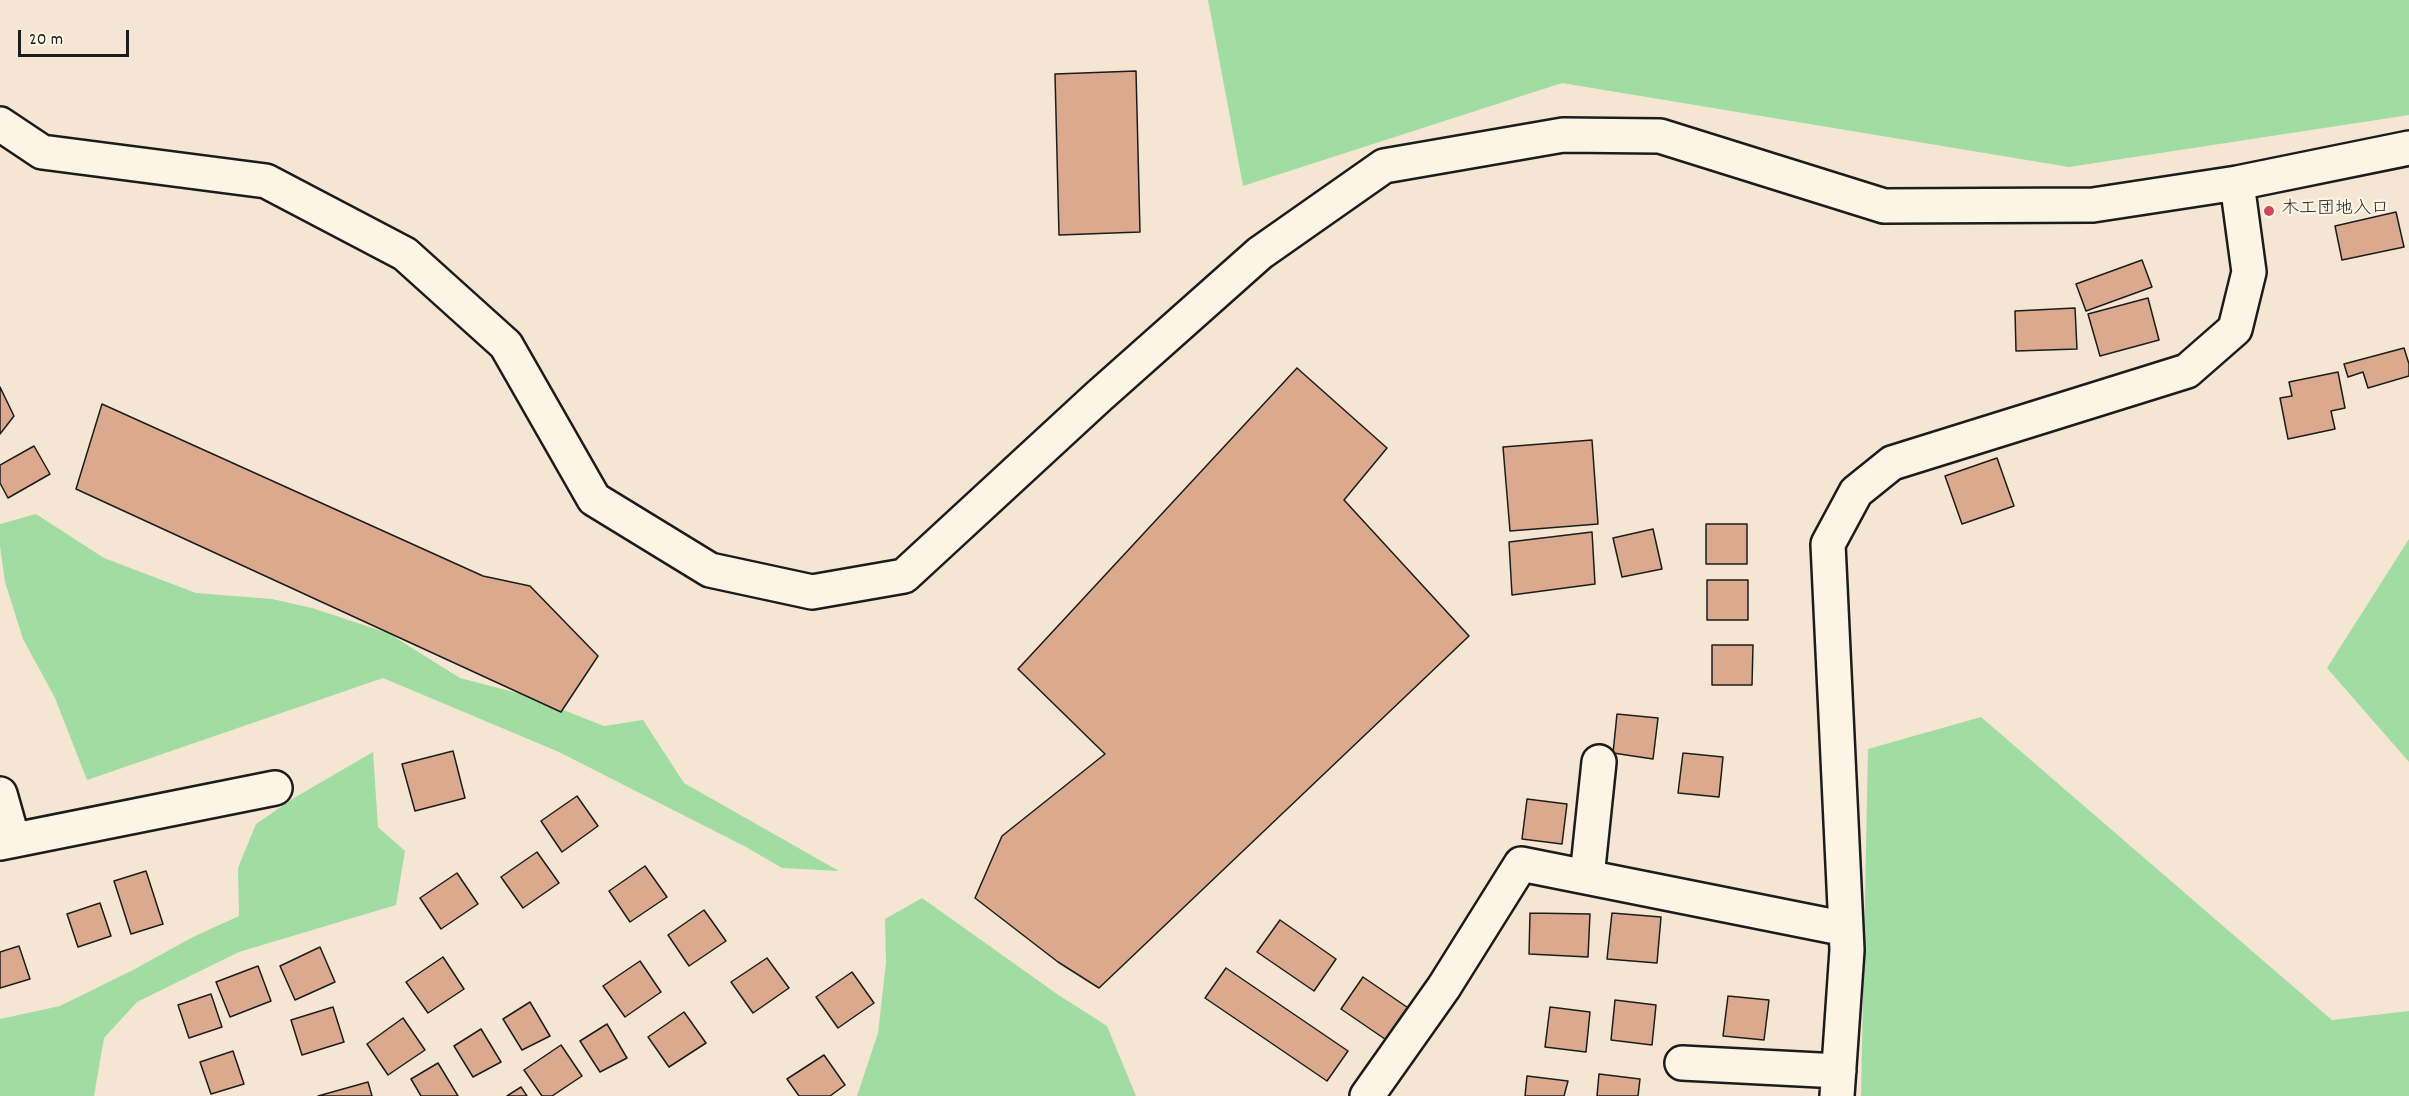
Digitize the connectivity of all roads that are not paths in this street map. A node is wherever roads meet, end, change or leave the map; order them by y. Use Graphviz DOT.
graph roads {
  1 [pos="0,123"];
  2 [pos="2409,148"];
  3 [pos="2237,183"];
  4 [pos="1599,762"];
  5 [pos="275,788"];
  6 [pos="0,794"];
  7 [pos="6,842"];
  8 [pos="1587,877"];
  9 [pos="1846,928"];
  10 [pos="1682,1063"];
  11 [pos="1838,1084"];
  12 [pos="1367,1096"];
  1 -- 3 [label="street"];
  2 -- 3 [label="street"];
  3 -- 9 [label="street"];
  4 -- 8 [label="street"];
  5 -- 7 [label="street"];
  6 -- 7 [label="street"];
  8 -- 9 [label="street"];
  8 -- 12 [label="street"];
  9 -- 11 [label="street"];
  10 -- 11 [label="street"];
}
